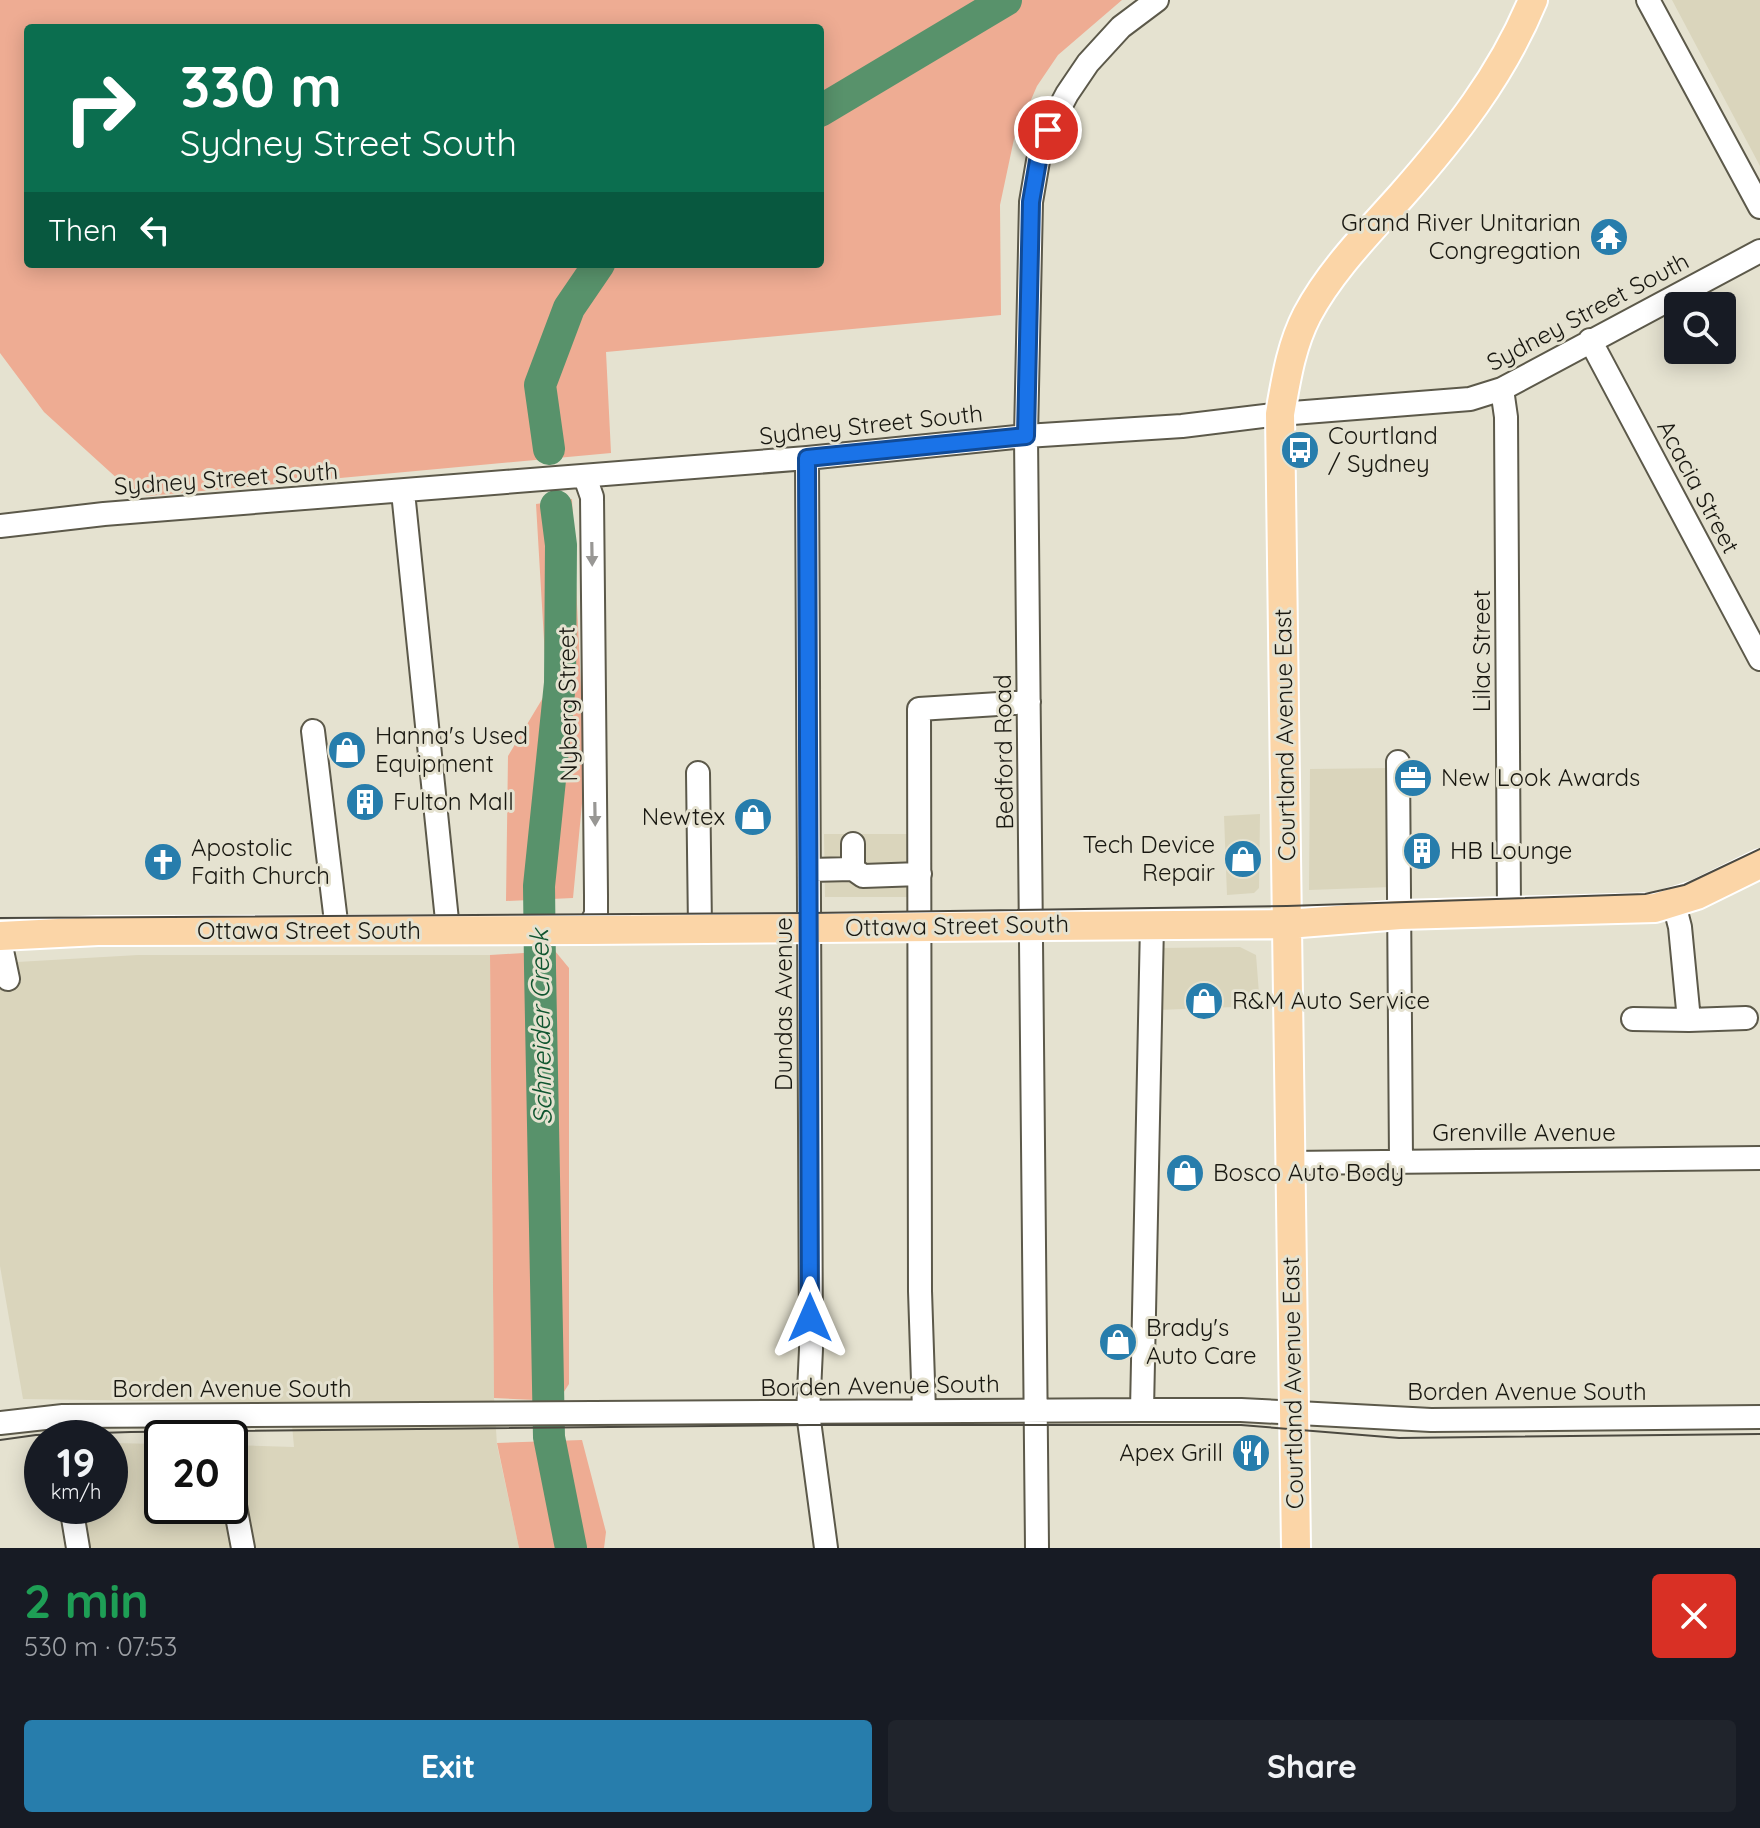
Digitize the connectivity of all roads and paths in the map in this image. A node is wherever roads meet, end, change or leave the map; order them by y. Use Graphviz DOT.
graph roads {
  1 [pos="1157,0"];
  2 [pos="1533,0"];
  3 [pos="1648,0"];
  4 [pos="1759,203"];
  5 [pos="1760,251"];
  6 [pos="1590,340"];
  7 [pos="1502,389"];
  8 [pos="1280,414"];
  9 [pos="1026,436"];
  10 [pos="807,458"];
  11 [pos="585,477"];
  12 [pos="403,492"];
  13 [pos="0,526"];
  14 [pos="1760,659"];
  15 [pos="1029,702"];
  16 [pos="313,731"];
  17 [pos="1398,762"];
  18 [pos="698,773"];
  19 [pos="853,844"];
  20 [pos="1760,864"];
  21 [pos="853,869"];
  22 [pos="809,870"];
  23 [pos="920,874"];
  24 [pos="1674,904"];
  25 [pos="1509,912"];
  26 [pos="1400,915"];
  27 [pos="1152,924"];
  28 [pos="1288,924"];
  29 [pos="1029,925"];
  30 [pos="921,926"];
  31 [pos="810,927"];
  32 [pos="700,928"];
  33 [pos="337,930"];
  34 [pos="448,930"];
  35 [pos="576,930"];
  36 [pos="0,938"];
  37 [pos="8,979"];
  38 [pos="1746,1018"];
  39 [pos="1633,1019"];
  40 [pos="1689,1020"];
  41 [pos="1760,1158"];
  42 [pos="1401,1160"];
  43 [pos="1288,1163"];
  44 [pos="1036,1410"];
  45 [pos="1142,1410"];
  46 [pos="924,1411"];
  47 [pos="808,1413"];
  48 [pos="1294,1413"];
  49 [pos="218,1415"];
  50 [pos="1760,1417"];
  51 [pos="219,1420"];
  52 [pos="128,1422"];
  53 [pos="0,1423"];
  54 [pos="24,1424"];
  55 [pos="74,1524"];
  56 [pos="238,1524"];
  57 [pos="78,1548"];
  58 [pos="243,1548"];
  59 [pos="826,1548"];
  60 [pos="1037,1548"];
  61 [pos="1296,1548"];
  1 -- 9 [label="street, Bedford Road"];
  2 -- 8 [label="main road, Courtland Avenue East"];
  3 -- 4 [label="street"];
  5 -- 6 [label="street, Sydney Street South"];
  6 -- 7 [label="street, Sydney Street South"];
  6 -- 14 [label="street, Acacia Street"];
  7 -- 8 [label="street, Sydney Street South"];
  7 -- 25 [label="street, Lilac Street"];
  8 -- 9 [label="street, Sydney Street South"];
  8 -- 28 [label="main road, Courtland Avenue East"];
  9 -- 10 [label="street, Sydney Street South"];
  9 -- 15 [label="street, Bedford Road"];
  10 -- 11 [label="street, Sydney Street South"];
  10 -- 22 [label="street, Dundas Avenue"];
  11 -- 12 [label="street, Sydney Street South"];
  11 -- 35 [label="street, Nyberg Street, one-way"];
  12 -- 13 [label="street, Sydney Street South"];
  12 -- 34 [label="street"];
  15 -- 23 [label="street"];
  15 -- 29 [label="street, Bedford Road"];
  16 -- 33 [label="street"];
  17 -- 26 [label="street"];
  18 -- 32 [label="street"];
  19 -- 21 [label="street"];
  20 -- 24 [label="main road, Ottawa Street South"];
  21 -- 22 [label="street"];
  21 -- 23 [label="street"];
  22 -- 31 [label="street, Dundas Avenue"];
  23 -- 30 [label="street"];
  24 -- 25 [label="main road, Ottawa Street South"];
  24 -- 40 [label="street"];
  25 -- 26 [label="main road, Ottawa Street South"];
  26 -- 28 [label="main road, Ottawa Street South"];
  26 -- 42 [label="street"];
  27 -- 28 [label="main road, Ottawa Street South"];
  27 -- 29 [label="main road, Ottawa Street South"];
  27 -- 45 [label="street"];
  28 -- 43 [label="main road, Courtland Avenue East"];
  29 -- 30 [label="main road, Ottawa Street South"];
  29 -- 44 [label="street, Bedford Road"];
  30 -- 31 [label="main road, Ottawa Street South"];
  30 -- 46 [label="street"];
  31 -- 32 [label="main road, Ottawa Street South"];
  31 -- 47 [label="street, Dundas Avenue"];
  32 -- 35 [label="main road, Ottawa Street South"];
  33 -- 34 [label="main road, Ottawa Street South"];
  33 -- 36 [label="main road, Ottawa Street South"];
  34 -- 35 [label="main road, Ottawa Street South"];
  36 -- 37 [label="street"];
  38 -- 40 [label="street"];
  39 -- 40 [label="street"];
  41 -- 42 [label="street, Grenville Avenue"];
  42 -- 43 [label="street, Grenville Avenue"];
  43 -- 48 [label="main road, Courtland Avenue East"];
  44 -- 45 [label="street, Borden Avenue South"];
  44 -- 46 [label="street, Borden Avenue South"];
  44 -- 60 [label="street, Bedford Road"];
  45 -- 48 [label="street, Borden Avenue South"];
  46 -- 47 [label="street, Borden Avenue South"];
  47 -- 49 [label="street, Borden Avenue South"];
  47 -- 59 [label="street, Dundas Avenue"];
  48 -- 50 [label="street, Borden Avenue South"];
  48 -- 61 [label="main road, Courtland Avenue East"];
  49 -- 51 [label="street"];
  49 -- 52 [label="street, Borden Avenue South"];
  53 -- 54 [label="street, Borden Avenue South"];
  55 -- 57 [label="street"];
  56 -- 58 [label="street"];
}
